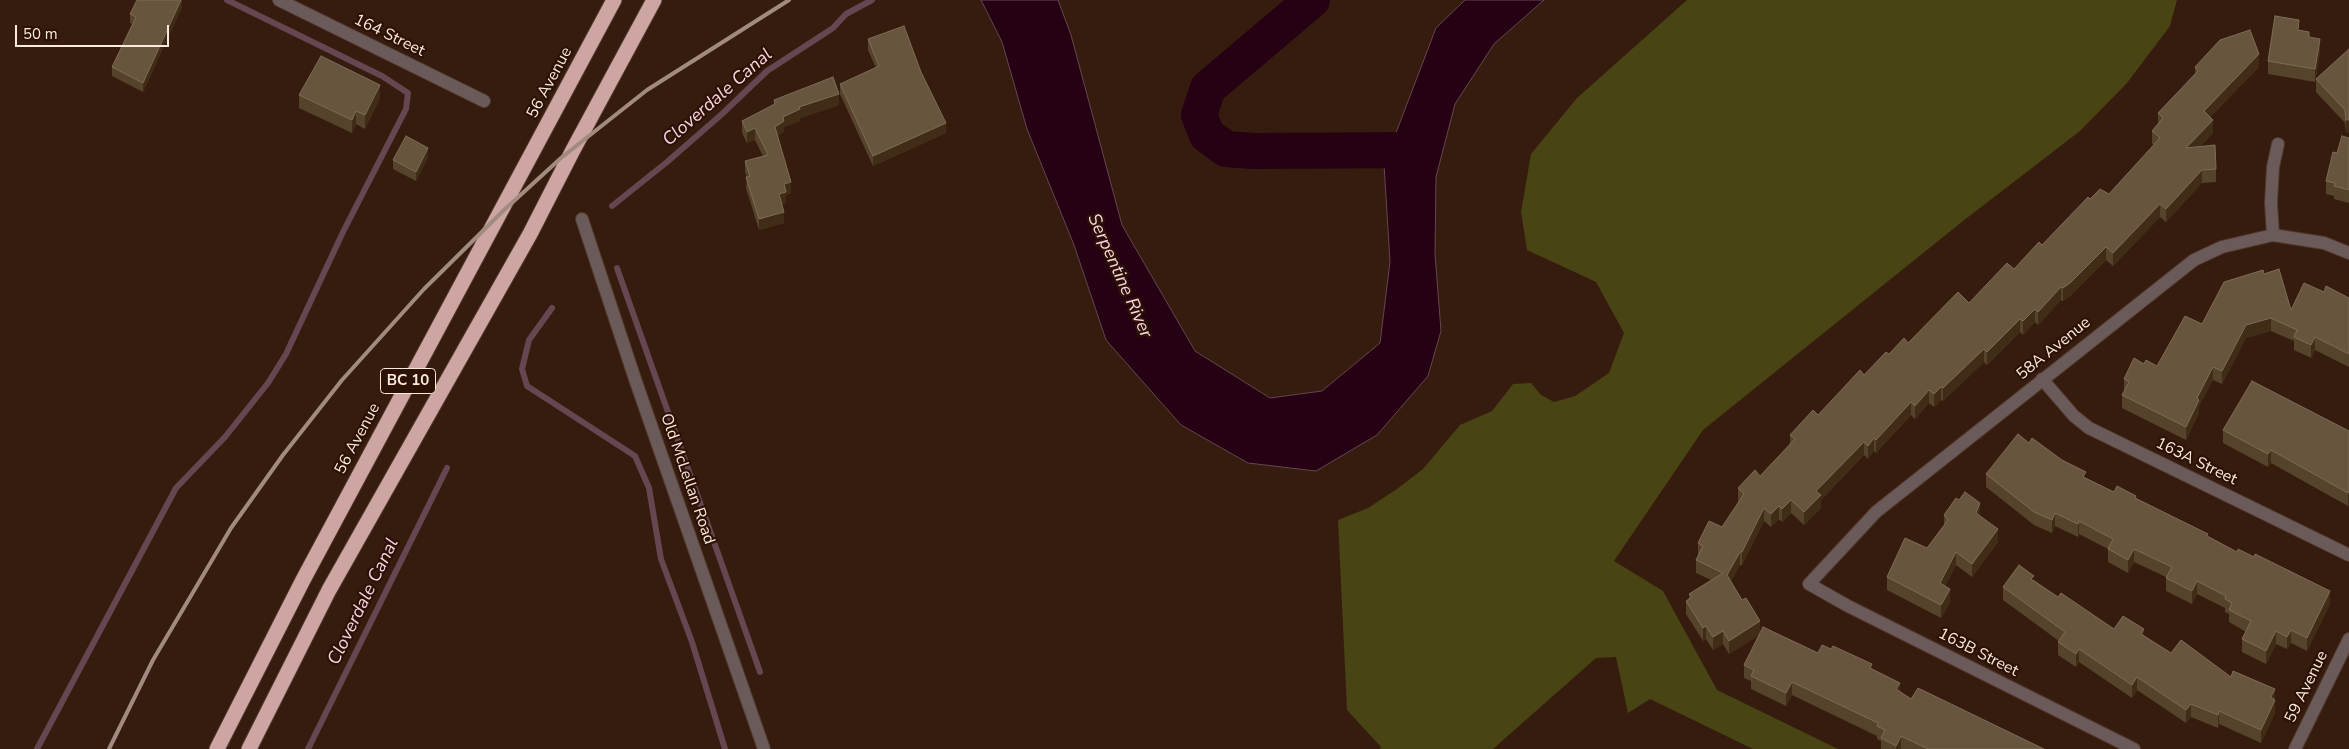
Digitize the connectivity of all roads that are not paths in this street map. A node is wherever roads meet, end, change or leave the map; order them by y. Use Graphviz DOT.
graph roads {
  1 [pos="279,0"];
  2 [pos="614,0"];
  3 [pos="654,0"];
  4 [pos="484,101"];
  5 [pos="2278,144"];
  6 [pos="582,219"];
  7 [pos="2273,235"];
  8 [pos="2349,253"];
  9 [pos="2042,379"];
  10 [pos="2349,555"];
  11 [pos="1808,584"];
  12 [pos="2349,639"];
  13 [pos="217,749"];
  14 [pos="249,749"];
  15 [pos="764,749"];
  16 [pos="2134,749"];
  17 [pos="2295,749"];
  1 -- 4 [label="street, 164 Street"];
  2 -- 13 [label="highway, 56 Avenue / BC 10"];
  3 -- 14 [label="highway, BC 10"];
  5 -- 7 [label="street"];
  6 -- 15 [label="street, Old McLellan Road"];
  7 -- 8 [label="street"];
  7 -- 9 [label="street, 58A Avenue"];
  9 -- 10 [label="street, 163A Street"];
  9 -- 11 [label="street, 58A Avenue"];
  11 -- 16 [label="street, 163B Street"];
  12 -- 17 [label="street, 59 Avenue"];
}
